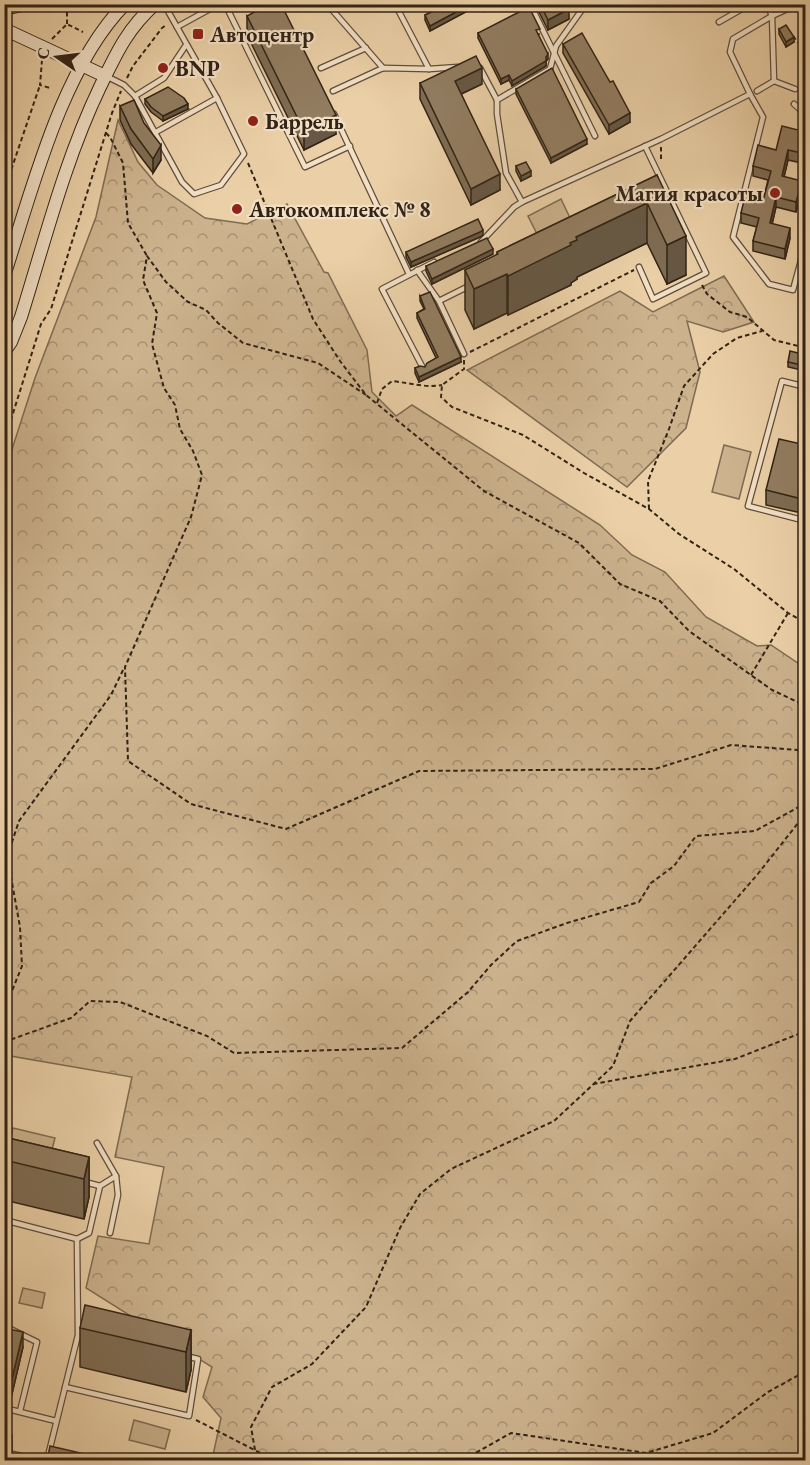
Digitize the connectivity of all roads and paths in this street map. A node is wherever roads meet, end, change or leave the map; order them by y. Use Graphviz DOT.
graph roads {
  1 [pos="27,4"];
  2 [pos="67,4"];
  3 [pos="125,4"];
  4 [pos="155,4"];
  5 [pos="164,4"];
  6 [pos="219,4"];
  7 [pos="225,4"];
  8 [pos="327,4"];
  9 [pos="395,4"];
  10 [pos="497,4"];
  11 [pos="530,4"];
  12 [pos="586,4"];
  13 [pos="747,4"];
  14 [pos="767,4"];
  15 [pos="798,4"];
  16 [pos="4,9"];
  17 [pos="484,9"];
  18 [pos="772,16"];
  19 [pos="173,20"];
  20 [pos="719,22"];
  21 [pos="67,24"];
  22 [pos="177,27"];
  23 [pos="4,29"];
  24 [pos="788,29"];
  25 [pos="83,32"];
  26 [pos="50,40"];
  27 [pos="186,45"];
  28 [pos="366,48"];
  29 [pos="806,53"];
  30 [pos="554,54"];
  31 [pos="42,60"];
  32 [pos="83,65"];
  33 [pos="479,65"];
  34 [pos="469,66"];
  35 [pos="321,68"];
  36 [pos="383,68"];
  37 [pos="429,69"];
  38 [pos="105,76"];
  39 [pos="774,81"];
  40 [pos="40,85"];
  41 [pos="124,85"];
  42 [pos="50,88"];
  43 [pos="795,89"];
  44 [pos="333,91"];
  45 [pos="757,92"];
  46 [pos="750,94"];
  47 [pos="135,96"];
  48 [pos="217,98"];
  49 [pos="497,100"];
  50 [pos="794,104"];
  51 [pos="333,111"];
  52 [pos="806,115"];
  53 [pos="156,132"];
  54 [pos="106,133"];
  55 [pos="595,136"];
  56 [pos="350,146"];
  57 [pos="645,146"];
  58 [pos="244,154"];
  59 [pos="4,191"];
  60 [pos="666,191"];
  61 [pos="656,196"];
  62 [pos="522,202"];
  63 [pos="806,242"];
  64 [pos="472,246"];
  65 [pos="147,256"];
  66 [pos="439,260"];
  67 [pos="639,267"];
  68 [pos="417,270"];
  69 [pos="409,274"];
  70 [pos="4,276"];
  71 [pos="697,277"];
  72 [pos="480,281"];
  73 [pos="438,301"];
  74 [pos="762,331"];
  75 [pos="806,348"];
  76 [pos="4,352"];
  77 [pos="464,354"];
  78 [pos="423,369"];
  79 [pos="442,385"];
  80 [pos="806,387"];
  81 [pos="366,395"];
  82 [pos="376,403"];
  83 [pos="4,442"];
  84 [pos="649,509"];
  85 [pos="806,521"];
  86 [pos="788,613"];
  87 [pos="806,623"];
  88 [pos="125,667"];
  89 [pos="751,675"];
  90 [pos="806,706"];
  91 [pos="806,764"];
  92 [pos="806,803"];
  93 [pos="806,813"];
  94 [pos="4,1011"];
  95 [pos="806,1031"];
  96 [pos="4,1042"];
  97 [pos="593,1084"];
  98 [pos="98,1143"];
  99 [pos="116,1176"];
  100 [pos="84,1182"];
  101 [pos="100,1186"];
  102 [pos="4,1220"];
  103 [pos="110,1233"];
  104 [pos="77,1239"];
  105 [pos="4,1326"];
  106 [pos="78,1335"];
  107 [pos="89,1337"];
  108 [pos="176,1354"];
  109 [pos="806,1371"];
  110 [pos="65,1387"];
  111 [pos="4,1408"];
  112 [pos="20,1411"];
  113 [pos="189,1416"];
  114 [pos="56,1421"];
  115 [pos="255,1450"];
  116 [pos="4,1452"];
  117 [pos="38,1461"];
  118 [pos="46,1461"];
  119 [pos="274,1461"];
  120 [pos="463,1461"];
  1 -- 16 [label="street"];
  2 -- 21 [label="path"];
  3 -- 32 [label="street"];
  4 -- 38 [label="street"];
  5 -- 19 [label="lane"];
  6 -- 22 [label="lane"];
  7 -- 56 [label="lane"];
  8 -- 28 [label="lane"];
  9 -- 37 [label="lane"];
  10 -- 17 [label="lane"];
  11 -- 30 [label="lane"];
  12 -- 30 [label="lane"];
  13 -- 20 [label="lane"];
  14 -- 18 [label="lane"];
  15 -- 18 [label="lane"];
  18 -- 39 [label="lane"];
  18 -- 46 [label="lane"];
  19 -- 22 [label="lane"];
  19 -- 41 [label="path"];
  21 -- 25 [label="path"];
  21 -- 26 [label="path"];
  22 -- 27 [label="lane"];
  23 -- 32 [label="street"];
  24 -- 29 [label="path"];
  27 -- 47 [label="lane"];
  27 -- 48 [label="lane"];
  28 -- 35 [label="lane"];
  28 -- 36 [label="lane"];
  30 -- 49 [label="lane"];
  30 -- 55 [label="lane"];
  31 -- 40 [label="path"];
  32 -- 38 [label="street"];
  32 -- 70 [label="street"];
  33 -- 49 [label="lane"];
  34 -- 37 [label="lane"];
  36 -- 37 [label="lane"];
  36 -- 44 [label="lane"];
  38 -- 41 [label="lane"];
  38 -- 76 [label="street"];
  39 -- 43 [label="lane"];
  39 -- 45 [label="lane"];
  40 -- 42 [label="path"];
  40 -- 59 [label="path"];
  41 -- 47 [label="lane"];
  41 -- 54 [label="path"];
  46 -- 57 [label="lane"];
  46 -- 63 [label="lane"];
  47 -- 53 [label="lane"];
  48 -- 53 [label="lane"];
  48 -- 58 [label="lane"];
  49 -- 62 [label="lane"];
  50 -- 52 [label="lane"];
  51 -- 56 [label="lane"];
  53 -- 58 [label="lane"];
  54 -- 65 [label="path"];
  54 -- 83 [label="path"];
  56 -- 69 [label="lane"];
  57 -- 60 [label="lane"];
  57 -- 62 [label="lane"];
  58 -- 81 [label="path"];
  60 -- 61 [label="lane"];
  60 -- 71 [label="lane"];
  62 -- 64 [label="lane"];
  65 -- 81 [label="path"];
  65 -- 88 [label="path"];
  66 -- 68 [label="lane"];
  67 -- 71 [label="lane"];
  67 -- 77 [label="path"];
  68 -- 69 [label="lane"];
  68 -- 73 [label="lane"];
  69 -- 78 [label="lane"];
  71 -- 74 [label="path"];
  72 -- 73 [label="lane"];
  73 -- 77 [label="lane"];
  74 -- 75 [label="path"];
  74 -- 84 [label="path"];
  77 -- 79 [label="path"];
  79 -- 82 [label="path"];
  79 -- 84 [label="path"];
  80 -- 85 [label="lane"];
  81 -- 82 [label="path"];
  82 -- 89 [label="path"];
  84 -- 86 [label="path"];
  86 -- 87 [label="path"];
  86 -- 89 [label="path"];
  88 -- 91 [label="path"];
  88 -- 94 [label="path"];
  89 -- 90 [label="path"];
  92 -- 96 [label="path"];
  93 -- 97 [label="path"];
  95 -- 97 [label="path"];
  97 -- 115 [label="path"];
  98 -- 99 [label="lane"];
  99 -- 101 [label="lane"];
  99 -- 103 [label="lane"];
  100 -- 101 [label="lane"];
  101 -- 104 [label="lane"];
  102 -- 104 [label="lane"];
  104 -- 106 [label="lane"];
  105 -- 112 [label="lane"];
  106 -- 107 [label="lane"];
  106 -- 110 [label="lane"];
  108 -- 113 [label="lane"];
  109 -- 120 [label="path"];
  110 -- 113 [label="lane"];
  110 -- 114 [label="lane"];
  111 -- 112 [label="lane"];
  112 -- 114 [label="lane"];
  113 -- 115 [label="path"];
  114 -- 118 [label="lane"];
  115 -- 119 [label="path"];
  116 -- 117 [label="lane"];
}
